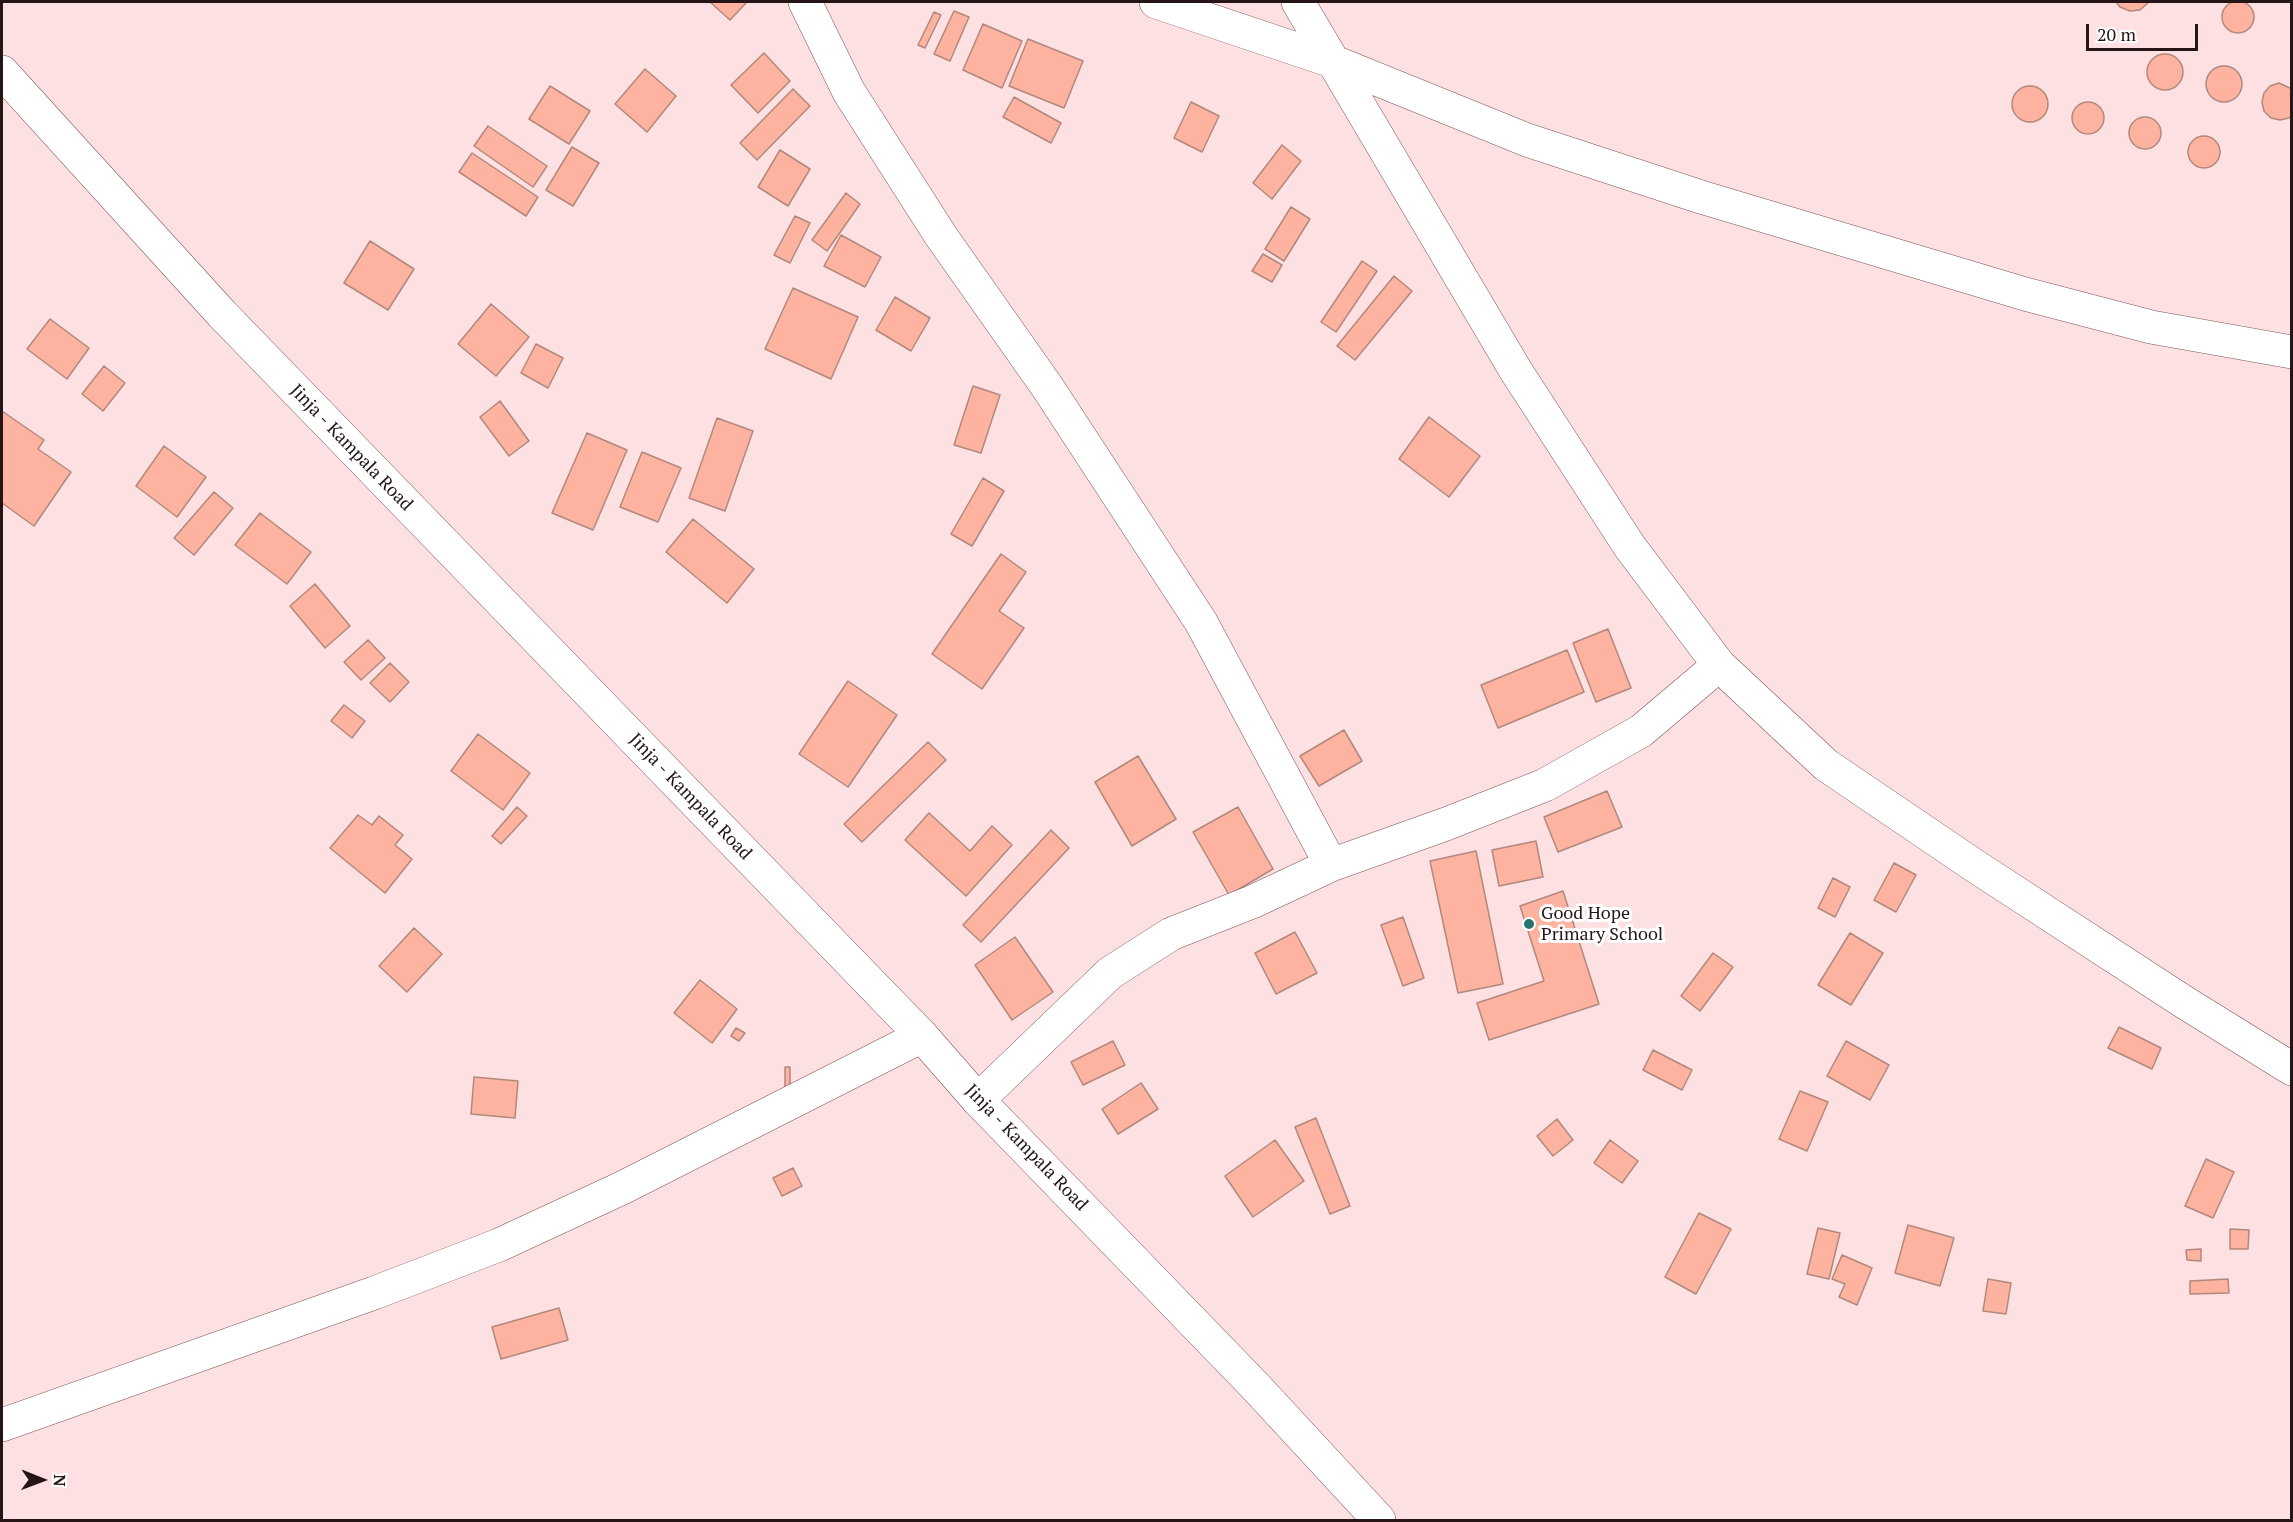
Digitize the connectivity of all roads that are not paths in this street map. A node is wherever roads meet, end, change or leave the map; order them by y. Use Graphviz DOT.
graph roads {
  1 [pos="805,2"];
  2 [pos="1156,2"];
  3 [pos="1298,2"];
  4 [pos="1332,61"];
  5 [pos="2,72"];
  6 [pos="2292,352"];
  7 [pos="1719,665"];
  8 [pos="1331,865"];
  9 [pos="922,1036"];
  10 [pos="2292,1069"];
  11 [pos="978,1100"];
  12 [pos="2,1425"];
  13 [pos="1379,1521"];
  1 -- 8 [label="main road"];
  2 -- 4 [label="main road"];
  3 -- 4 [label="main road"];
  4 -- 6 [label="main road"];
  4 -- 7 [label="main road"];
  5 -- 9 [label="main road, Jinja - Kampala Road"];
  7 -- 8 [label="main road"];
  7 -- 10 [label="main road"];
  8 -- 11 [label="main road"];
  9 -- 11 [label="main road, Jinja - Kampala Road"];
  9 -- 12 [label="main road"];
  11 -- 13 [label="main road, Jinja - Kampala Road"];
}
